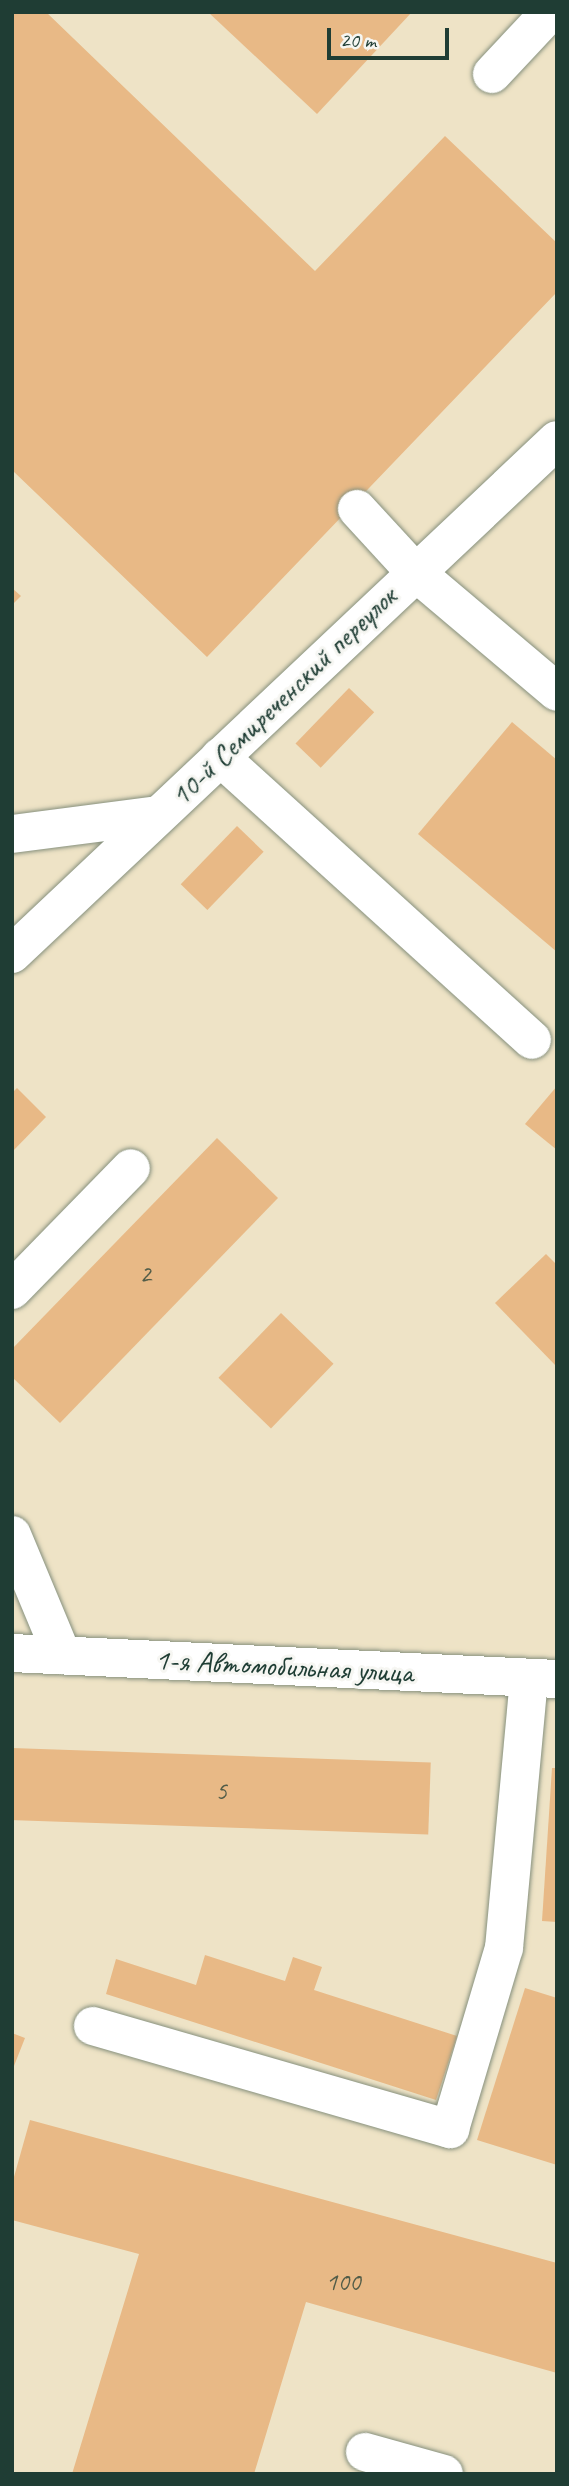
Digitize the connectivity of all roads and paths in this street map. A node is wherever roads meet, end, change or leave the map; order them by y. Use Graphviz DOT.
graph roads {
  1 [pos="550,12"];
  2 [pos="492,74"];
  3 [pos="557,440"];
  4 [pos="357,509"];
  5 [pos="414,571"];
  6 [pos="557,692"];
  7 [pos="220,757"];
  8 [pos="158,815"];
  9 [pos="12,834"];
  10 [pos="12,954"];
  11 [pos="531,1040"];
  12 [pos="131,1168"];
  13 [pos="12,1290"];
  14 [pos="12,1535"];
  15 [pos="12,1653"];
  16 [pos="62,1655"];
  17 [pos="543,1679"];
  18 [pos="93,2026"];
  19 [pos="365,2452"];
  20 [pos="444,2474"];
  1 -- 2 [label="street"];
  3 -- 5 [label="street, 10-й Семиреченский переулок"];
  4 -- 5 [label="street"];
  5 -- 6 [label="street"];
  5 -- 7 [label="street, 10-й Семиреченский переулок"];
  7 -- 8 [label="street, 10-й Семиреченский переулок"];
  7 -- 11 [label="street"];
  8 -- 9 [label="street"];
  8 -- 10 [label="street, 10-й Семиреченский переулок"];
  12 -- 13 [label="street"];
  14 -- 16 [label="street"];
  15 -- 16 [label="street, 1-я Автомобильная улица"];
  16 -- 17 [label="street, 1-я Автомобильная улица"];
  17 -- 18 [label="street"];
  19 -- 20 [label="street"];
}
